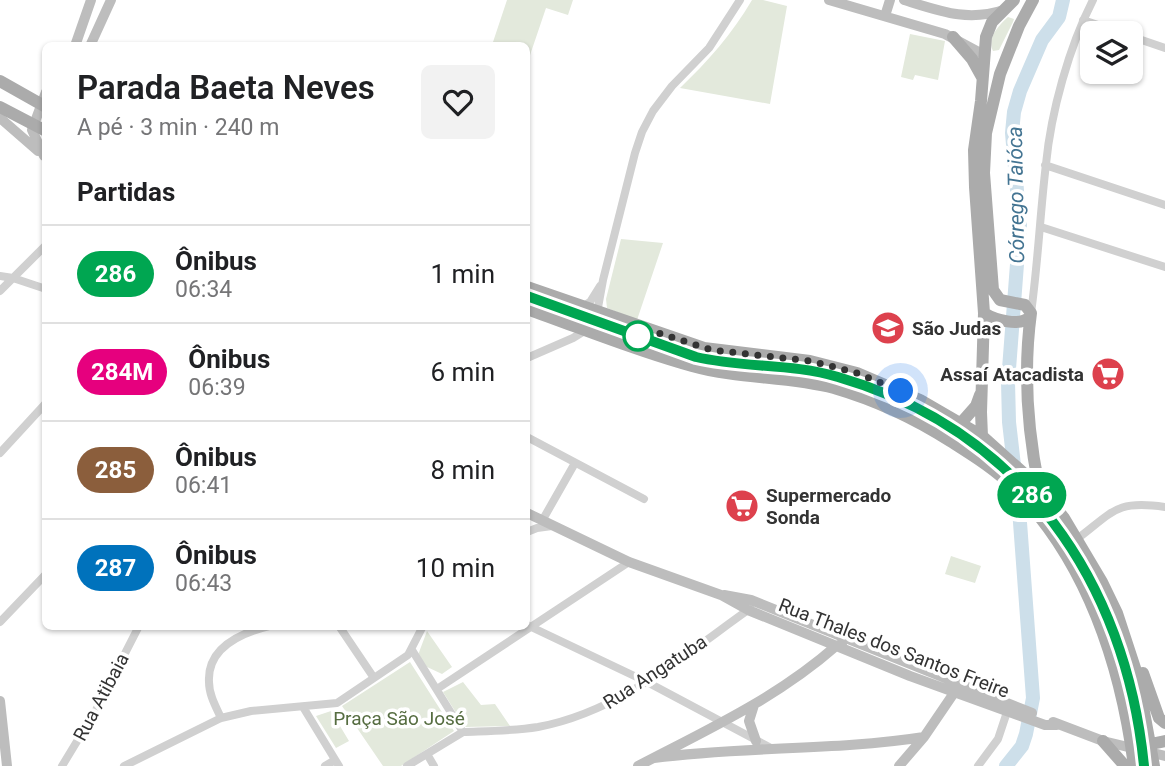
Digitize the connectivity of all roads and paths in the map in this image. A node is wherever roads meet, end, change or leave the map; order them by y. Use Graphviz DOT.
graph roads {
  1 [pos="91,0"];
  2 [pos="98,0"];
  3 [pos="740,0"];
  4 [pos="829,0"];
  5 [pos="890,0"];
  6 [pos="904,0"];
  7 [pos="1014,0"];
  8 [pos="1033,0"];
  9 [pos="1093,0"];
  10 [pos="110,3"];
  11 [pos="1004,10"];
  12 [pos="885,16"];
  13 [pos="1083,20"];
  14 [pos="1086,21"];
  15 [pos="1019,26"];
  16 [pos="953,37"];
  17 [pos="1143,40"];
  18 [pos="76,42"];
  19 [pos="92,42"];
  20 [pos="1165,48"];
  21 [pos="1010,50"];
  22 [pos="984,55"];
  23 [pos="982,78"];
  24 [pos="0,81"];
  25 [pos="42,100"];
  26 [pos="42,105"];
  27 [pos="0,107"];
  28 [pos="0,118"];
  29 [pos="32,125"];
  30 [pos="42,129"];
  31 [pos="42,152"];
  32 [pos="42,154"];
  33 [pos="1045,165"];
  34 [pos="1165,205"];
  35 [pos="1041,227"];
  36 [pos="42,249"];
  37 [pos="1165,267"];
  38 [pos="0,276"];
  39 [pos="13,278"];
  40 [pos="603,281"];
  41 [pos="42,288"];
  42 [pos="530,288"];
  43 [pos="0,291"];
  44 [pos="582,307"];
  45 [pos="530,310"];
  46 [pos="1024,312"];
  47 [pos="597,313"];
  48 [pos="984,313"];
  49 [pos="586,330"];
  50 [pos="530,357"];
  51 [pos="981,392"];
  52 [pos="42,407"];
  53 [pos="961,423"];
  54 [pos="982,436"];
  55 [pos="530,439"];
  56 [pos="0,453"];
  57 [pos="983,461"];
  58 [pos="575,463"];
  59 [pos="1039,487"];
  60 [pos="644,499"];
  61 [pos="1165,507"];
  62 [pos="530,514"];
  63 [pos="547,523"];
  64 [pos="530,531"];
  65 [pos="1077,539"];
  66 [pos="629,562"];
  67 [pos="42,578"];
  68 [pos="750,605"];
  69 [pos="0,622"];
  70 [pos="530,625"];
  71 [pos="530,626"];
  72 [pos="137,630"];
  73 [pos="256,630"];
  74 [pos="342,630"];
  75 [pos="421,630"];
  76 [pos="523,630"];
  77 [pos="1127,642"];
  78 [pos="856,643"];
  79 [pos="836,646"];
  80 [pos="412,650"];
  81 [pos="374,678"];
  82 [pos="647,682"];
  83 [pos="957,688"];
  84 [pos="437,689"];
  85 [pos="0,701"];
  86 [pos="754,705"];
  87 [pos="303,708"];
  88 [pos="1007,712"];
  89 [pos="1025,714"];
  90 [pos="221,718"];
  91 [pos="723,722"];
  92 [pos="1165,723"];
  93 [pos="463,732"];
  94 [pos="923,737"];
  95 [pos="756,741"];
  96 [pos="1103,741"];
  97 [pos="1165,741"];
  98 [pos="892,742"];
  99 [pos="771,748"];
  100 [pos="1132,748"];
  101 [pos="427,754"];
  102 [pos="1156,755"];
  103 [pos="653,758"];
  104 [pos="337,763"];
  105 [pos="7,766"];
  106 [pos="62,766"];
  107 [pos="124,766"];
  108 [pos="325,766"];
  109 [pos="407,766"];
  110 [pos="434,766"];
  111 [pos="638,766"];
  112 [pos="899,766"];
  113 [pos="978,766"];
  114 [pos="1125,766"];
  115 [pos="1134,766"];
  1 -- 18 [label="street"];
  2 -- 10 [label="street"];
  3 -- 40 [label="street"];
  4 -- 12 [label="street"];
  5 -- 12 [label="street"];
  6 -- 11 [label="street"];
  7 -- 11 [label="main road"];
  8 -- 15 [label="main road"];
  9 -- 13 [label="street"];
  10 -- 19 [label="street"];
  11 -- 15 [label="main road"];
  11 -- 22 [label="main road"];
  12 -- 16 [label="street"];
  13 -- 14 [label="street"];
  13 -- 33 [label="street"];
  15 -- 21 [label="main road"];
  16 -- 22 [label="street"];
  16 -- 23 [label="main road"];
  17 -- 20 [label="street"];
  21 -- 22 [label="main road"];
  21 -- 46 [label="main road"];
  22 -- 23 [label="main road"];
  23 -- 48 [label="main road"];
  24 -- 25 [label="main road"];
  26 -- 29 [label="street"];
  27 -- 29 [label="main road"];
  28 -- 32 [label="street"];
  29 -- 30 [label="main road"];
  29 -- 31 [label="street"];
  33 -- 34 [label="street"];
  33 -- 35 [label="street"];
  35 -- 37 [label="street"];
  35 -- 46 [label="street"];
  36 -- 39 [label="street"];
  38 -- 39 [label="street"];
  39 -- 41 [label="street"];
  39 -- 43 [label="street"];
  40 -- 44 [label="street"];
  40 -- 47 [label="street"];
  42 -- 44 [label="main road"];
  44 -- 47 [label="main road"];
  45 -- 49 [label="main road"];
  46 -- 48 [label="main road"];
  46 -- 59 [label="main road"];
  47 -- 49 [label="street"];
  47 -- 53 [label="main road"];
  48 -- 51 [label="main road"];
  49 -- 50 [label="street"];
  49 -- 57 [label="main road"];
  51 -- 53 [label="main road"];
  51 -- 54 [label="main road"];
  52 -- 56 [label="street"];
  53 -- 54 [label="main road"];
  54 -- 57 [label="main road"];
  54 -- 59 [label="main road"];
  55 -- 58 [label="street"];
  57 -- 100 [label="main road"];
  58 -- 60 [label="street"];
  58 -- 63 [label="street"];
  59 -- 65 [label="main road"];
  61 -- 65 [label="street"];
  62 -- 63 [label="street, Rua Thales dos Santos Freire"];
  63 -- 64 [label="street"];
  63 -- 66 [label="street, Rua Thales dos Santos Freire"];
  65 -- 77 [label="main road"];
  66 -- 68 [label="street, Rua Thales dos Santos Freire"];
  66 -- 70 [label="street"];
  67 -- 69 [label="street"];
  68 -- 78 [label="street, Rua Thales dos Santos Freire"];
  68 -- 79 [label="street, Rua Thales dos Santos Freire"];
  68 -- 82 [label="street, Rua Angatuba"];
  71 -- 82 [label="street"];
  72 -- 106 [label="street, Rua Atibaia"];
  73 -- 90 [label="street"];
  74 -- 81 [label="street"];
  75 -- 80 [label="street"];
  76 -- 84 [label="street"];
  77 -- 92 [label="main road"];
  77 -- 102 [label="main road"];
  78 -- 79 [label="street"];
  78 -- 83 [label="street, Rua Thales dos Santos Freire"];
  79 -- 83 [label="street, Rua Thales dos Santos Freire"];
  79 -- 86 [label="street"];
  80 -- 81 [label="street"];
  80 -- 84 [label="street"];
  81 -- 87 [label="street"];
  82 -- 91 [label="street"];
  82 -- 93 [label="street, Rua Angatuba"];
  83 -- 88 [label="street, Rua Thales dos Santos Freire"];
  83 -- 89 [label="street, Rua Thales dos Santos Freire"];
  83 -- 94 [label="street"];
  84 -- 93 [label="street"];
  85 -- 105 [label="street"];
  86 -- 91 [label="street"];
  86 -- 95 [label="street"];
  87 -- 90 [label="street"];
  87 -- 104 [label="street"];
  88 -- 89 [label="street, Rua Thales dos Santos Freire"];
  88 -- 113 [label="street"];
  89 -- 96 [label="street, Rua Thales dos Santos Freire"];
  90 -- 107 [label="street"];
  91 -- 95 [label="street"];
  91 -- 103 [label="street"];
  93 -- 101 [label="street"];
  94 -- 98 [label="street"];
  94 -- 112 [label="street"];
  95 -- 99 [label="street"];
  96 -- 100 [label="street, Rua Thales dos Santos Freire"];
  96 -- 114 [label="main road"];
  97 -- 102 [label="main road"];
  98 -- 99 [label="street"];
  98 -- 112 [label="street"];
  99 -- 103 [label="street"];
  100 -- 102 [label="main road"];
  100 -- 115 [label="main road"];
  101 -- 109 [label="street"];
  101 -- 110 [label="street"];
  103 -- 111 [label="street"];
  104 -- 108 [label="street"];
}
